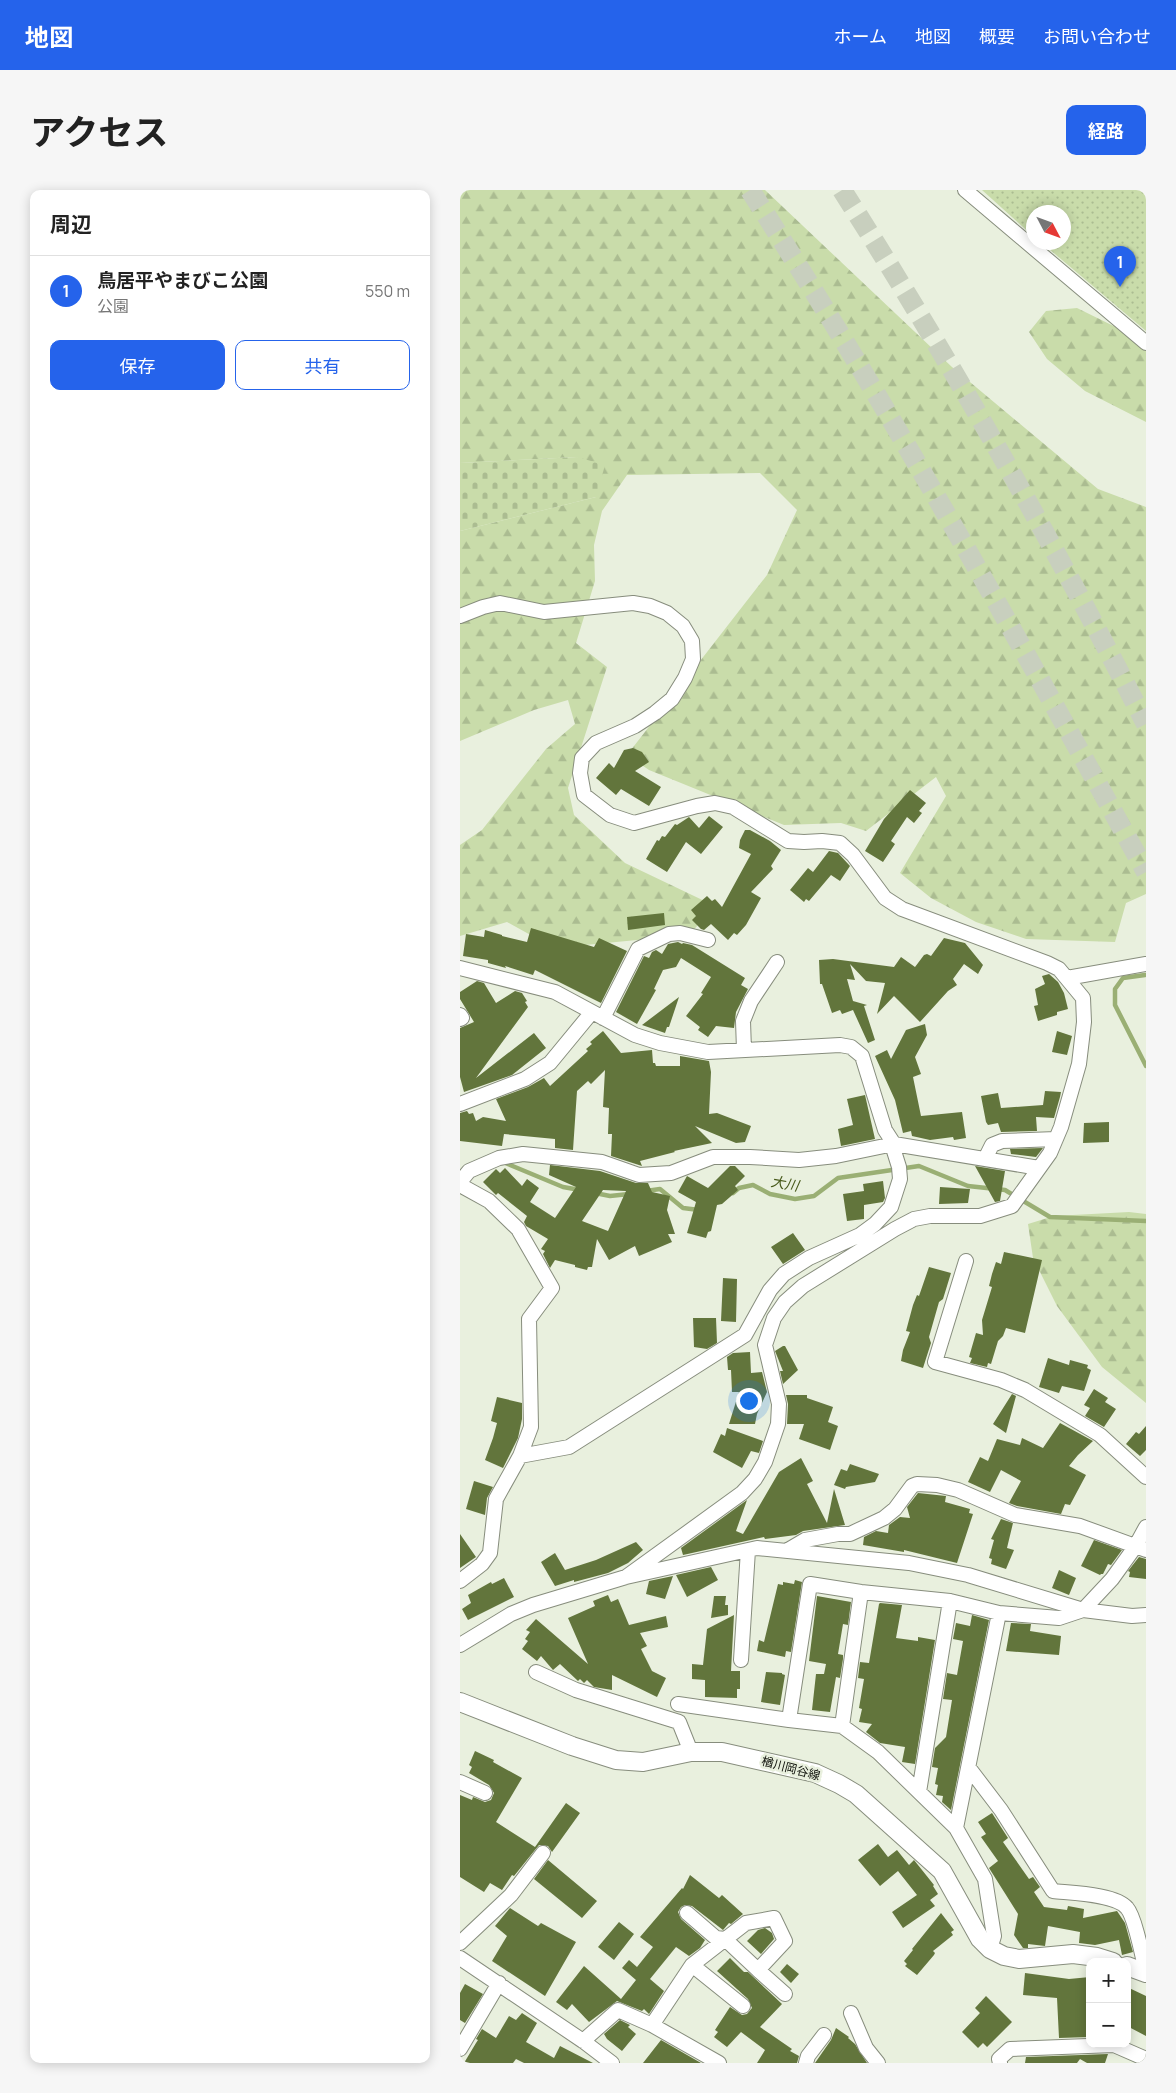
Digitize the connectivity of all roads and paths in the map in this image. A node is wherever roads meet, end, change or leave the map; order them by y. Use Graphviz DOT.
graph roads {
  1 [pos="965,190"];
  2 [pos="1146,343"];
  3 [pos="460,616"];
  4 [pos="708,940"];
  5 [pos="777,962"];
  6 [pos="1146,964"];
  7 [pos="460,968"];
  8 [pos="1067,978"];
  9 [pos="460,1015"];
  10 [pos="598,1015"];
  11 [pos="460,1019"];
  12 [pos="744,1050"];
  13 [pos="460,1104"];
  14 [pos="1056,1139"];
  15 [pos="894,1144"];
  16 [pos="985,1159"];
  17 [pos="1039,1168"];
  18 [pos="460,1184"];
  19 [pos="966,1261"];
  20 [pos="520,1456"];
  21 [pos="1146,1477"];
  22 [pos="1146,1527"];
  23 [pos="1141,1549"];
  24 [pos="748,1550"];
  25 [pos="788,1550"];
  26 [pos="626,1578"];
  27 [pos="460,1581"];
  28 [pos="861,1592"];
  29 [pos="950,1601"];
  30 [pos="1083,1610"];
  31 [pos="999,1613"];
  32 [pos="1146,1615"];
  33 [pos="460,1645"];
  34 [pos="741,1660"];
  35 [pos="536,1672"];
  36 [pos="460,1702"];
  37 [pos="678,1704"];
  38 [pos="789,1720"];
  39 [pos="842,1726"];
  40 [pos="691,1752"];
  41 [pos="969,1768"];
  42 [pos="460,1782"];
  43 [pos="919,1792"];
  44 [pos="484,1793"];
  45 [pos="956,1828"];
  46 [pos="543,1853"];
  47 [pos="686,1913"];
  48 [pos="725,1939"];
  49 [pos="460,1944"];
  50 [pos="990,1949"];
  51 [pos="460,1958"];
  52 [pos="1102,1958"];
  53 [pos="692,1965"];
  54 [pos="1131,1967"];
  55 [pos="758,1970"];
  56 [pos="1146,1972"];
  57 [pos="499,1983"];
  58 [pos="785,1994"];
  59 [pos="743,2006"];
  60 [pos="851,2013"];
  61 [pos="652,2025"];
  62 [pos="824,2035"];
  63 [pos="584,2041"];
  64 [pos="460,2050"];
  65 [pos="1138,2059"];
  66 [pos="612,2063"];
  67 [pos="719,2063"];
  68 [pos="806,2063"];
  69 [pos="878,2063"];
  70 [pos="1000,2063"];
  1 -- 2 [label="street"];
  3 -- 8 [label="street"];
  4 -- 10 [label="street"];
  5 -- 12 [label="street"];
  6 -- 8 [label="street"];
  7 -- 10 [label="street"];
  8 -- 14 [label="street"];
  9 -- 11 [label="street"];
  10 -- 12 [label="street"];
  10 -- 13 [label="street"];
  12 -- 15 [label="street"];
  14 -- 16 [label="street"];
  14 -- 17 [label="street"];
  15 -- 16 [label="street"];
  15 -- 18 [label="street"];
  15 -- 20 [label="street"];
  16 -- 17 [label="street"];
  17 -- 26 [label="street"];
  18 -- 20 [label="street"];
  19 -- 21 [label="street"];
  20 -- 27 [label="street"];
  22 -- 23 [label="street"];
  23 -- 25 [label="street"];
  23 -- 30 [label="street"];
  24 -- 25 [label="street"];
  24 -- 26 [label="street"];
  24 -- 34 [label="street"];
  25 -- 30 [label="street"];
  26 -- 33 [label="street"];
  28 -- 29 [label="street"];
  28 -- 38 [label="street"];
  28 -- 39 [label="street"];
  29 -- 31 [label="street"];
  29 -- 43 [label="street"];
  30 -- 31 [label="street"];
  30 -- 32 [label="street"];
  31 -- 41 [label="street"];
  35 -- 40 [label="street"];
  36 -- 40 [label="main road, 楢川岡谷線"];
  37 -- 38 [label="street"];
  38 -- 39 [label="street"];
  39 -- 43 [label="street"];
  40 -- 50 [label="main road, 楢川岡谷線"];
  41 -- 45 [label="street"];
  41 -- 56 [label="street"];
  42 -- 44 [label="street"];
  43 -- 45 [label="street"];
  45 -- 50 [label="street"];
  46 -- 49 [label="street"];
  47 -- 48 [label="street"];
  48 -- 53 [label="street"];
  48 -- 55 [label="street"];
  48 -- 55 [label="street"];
  50 -- 52 [label="main road"];
  51 -- 57 [label="street"];
  53 -- 59 [label="street"];
  53 -- 61 [label="street"];
  54 -- 56 [label="main road"];
  55 -- 58 [label="street"];
  57 -- 63 [label="street"];
  57 -- 64 [label="street"];
  60 -- 69 [label="street"];
  61 -- 63 [label="street"];
  61 -- 67 [label="street"];
  62 -- 68 [label="street"];
  63 -- 66 [label="street"];
  65 -- 70 [label="street"];
}
